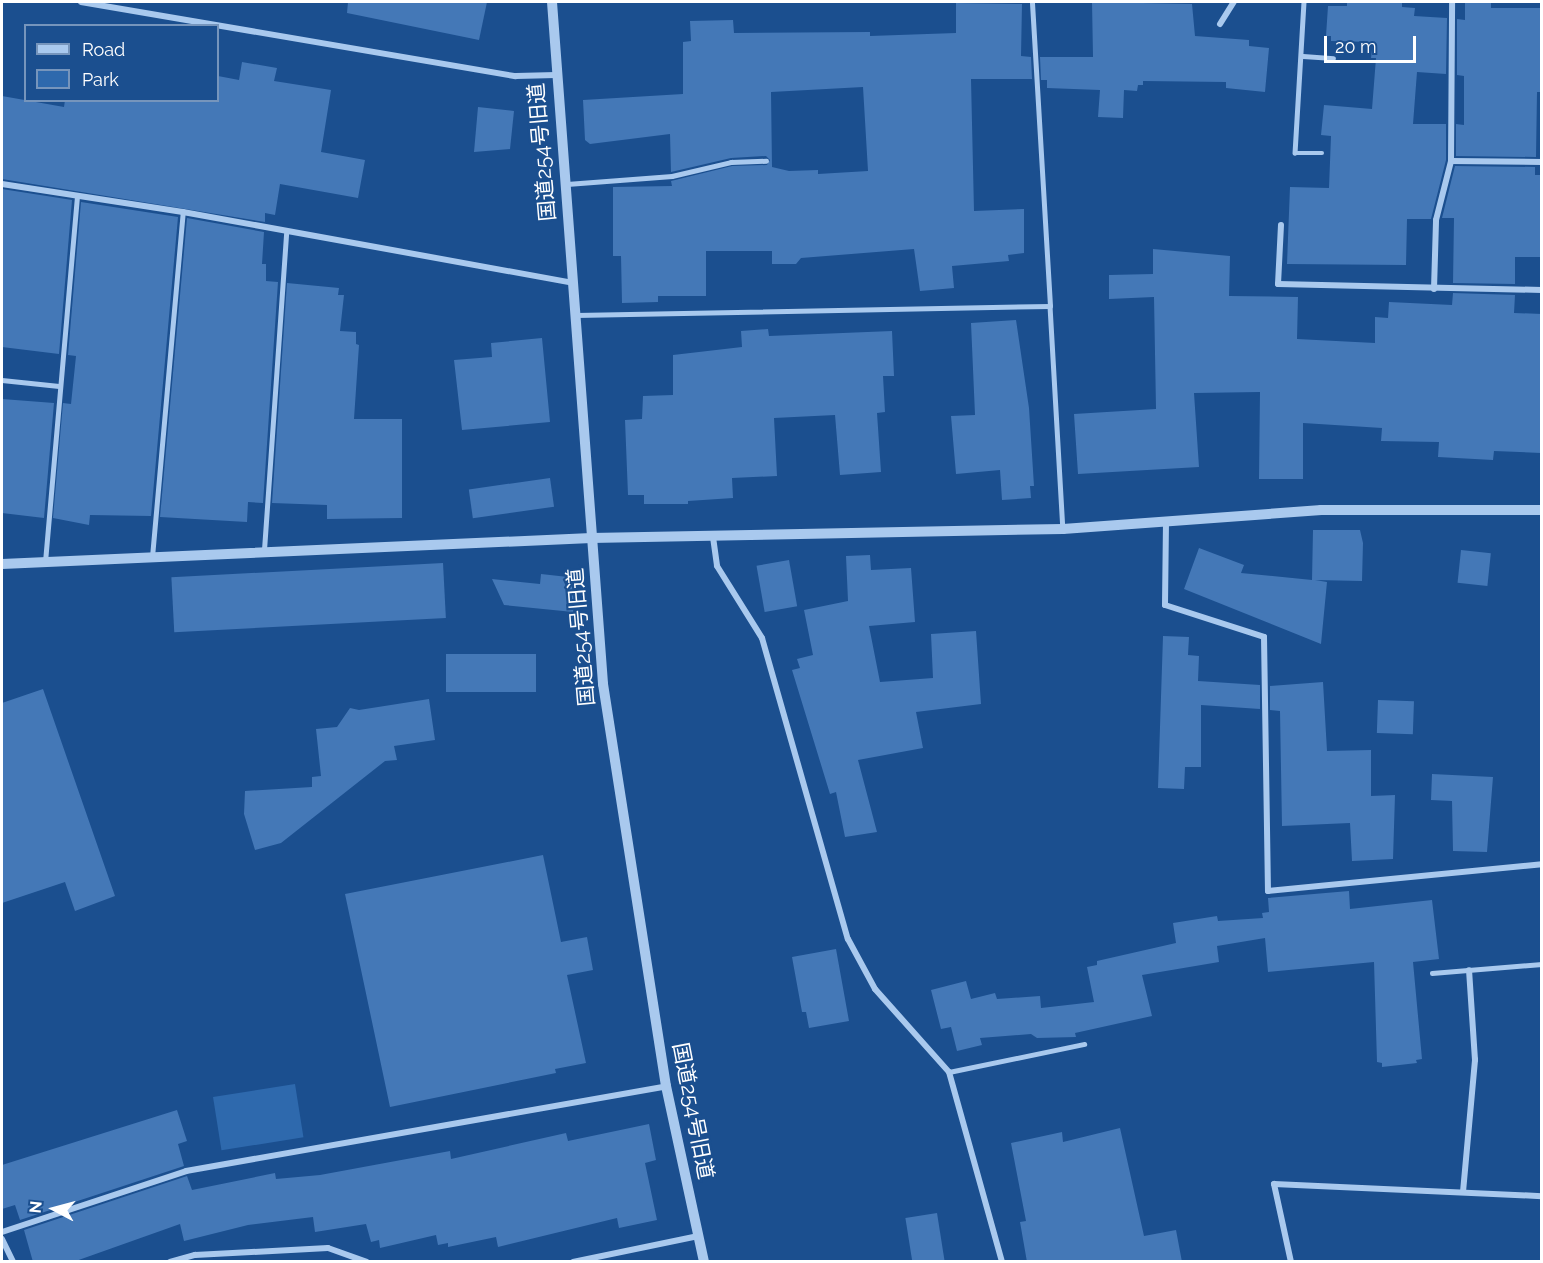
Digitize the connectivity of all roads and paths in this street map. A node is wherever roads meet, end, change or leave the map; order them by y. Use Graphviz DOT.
graph roads {
  1 [pos="81,2"];
  2 [pos="552,2"];
  3 [pos="1032,2"];
  4 [pos="1234,2"];
  5 [pos="1304,2"];
  6 [pos="1452,2"];
  7 [pos="210,24"];
  8 [pos="1220,24"];
  9 [pos="219,25"];
  10 [pos="1303,56"];
  11 [pos="1333,58"];
  12 [pos="556,75"];
  13 [pos="1322,153"];
  14 [pos="766,161"];
  15 [pos="1451,161"];
  16 [pos="1542,162"];
  17 [pos="2,184"];
  18 [pos="564,184"];
  19 [pos="77,197"];
  20 [pos="183,212"];
  21 [pos="1281,225"];
  22 [pos="286,231"];
  23 [pos="572,283"];
  24 [pos="1434,289"];
  25 [pos="1542,290"];
  26 [pos="1050,306"];
  27 [pos="576,315"];
  28 [pos="2,380"];
  29 [pos="59,386"];
  30 [pos="1542,510"];
  31 [pos="1166,522"];
  32 [pos="1063,529"];
  33 [pos="713,537"];
  34 [pos="591,538"];
  35 [pos="264,550"];
  36 [pos="152,557"];
  37 [pos="45,562"];
  38 [pos="2,564"];
  39 [pos="1542,864"];
  40 [pos="1542,964"];
  41 [pos="1469,970"];
  42 [pos="1432,973"];
  43 [pos="1084,1044"];
  44 [pos="949,1072"];
  45 [pos="666,1086"];
  46 [pos="1463,1192"];
  47 [pos="1542,1196"];
  48 [pos="2,1232"];
  49 [pos="698,1236"];
  50 [pos="2,1239"];
  51 [pos="13,1262"];
  52 [pos="170,1262"];
  53 [pos="367,1262"];
  54 [pos="573,1262"];
  55 [pos="704,1262"];
  56 [pos="1002,1262"];
  57 [pos="1291,1262"];
  1 -- 7 [label="street"];
  2 -- 12 [label="street, 国道254号旧道"];
  3 -- 26 [label="lane"];
  4 -- 8 [label="street"];
  5 -- 10 [label="lane"];
  6 -- 15 [label="street"];
  9 -- 12 [label="street"];
  10 -- 11 [label="lane"];
  10 -- 13 [label="lane"];
  12 -- 18 [label="street, 国道254号旧道"];
  14 -- 18 [label="lane"];
  15 -- 16 [label="street"];
  15 -- 24 [label="street"];
  17 -- 19 [label="street"];
  18 -- 23 [label="street, 国道254号旧道"];
  19 -- 20 [label="street"];
  19 -- 29 [label="lane"];
  20 -- 22 [label="street"];
  20 -- 36 [label="lane"];
  21 -- 24 [label="street"];
  22 -- 23 [label="street"];
  22 -- 35 [label="lane"];
  23 -- 27 [label="street, 国道254号旧道"];
  24 -- 25 [label="street"];
  26 -- 27 [label="lane"];
  26 -- 32 [label="lane"];
  27 -- 34 [label="street, 国道254号旧道"];
  28 -- 29 [label="lane"];
  29 -- 37 [label="lane"];
  30 -- 31 [label="street"];
  31 -- 32 [label="street"];
  31 -- 39 [label="street"];
  32 -- 33 [label="street"];
  33 -- 34 [label="street"];
  33 -- 44 [label="street"];
  34 -- 35 [label="street"];
  34 -- 45 [label="street, 国道254号旧道"];
  35 -- 36 [label="street"];
  36 -- 37 [label="street"];
  37 -- 38 [label="street"];
  40 -- 41 [label="lane"];
  41 -- 42 [label="lane"];
  41 -- 46 [label="street"];
  43 -- 44 [label="lane"];
  44 -- 56 [label="street"];
  45 -- 48 [label="street"];
  45 -- 49 [label="street, 国道254号旧道"];
  46 -- 47 [label="street"];
  46 -- 57 [label="street"];
  49 -- 54 [label="street"];
  49 -- 55 [label="street, 国道254号旧道"];
  50 -- 51 [label="street"];
  52 -- 53 [label="street"];
}
